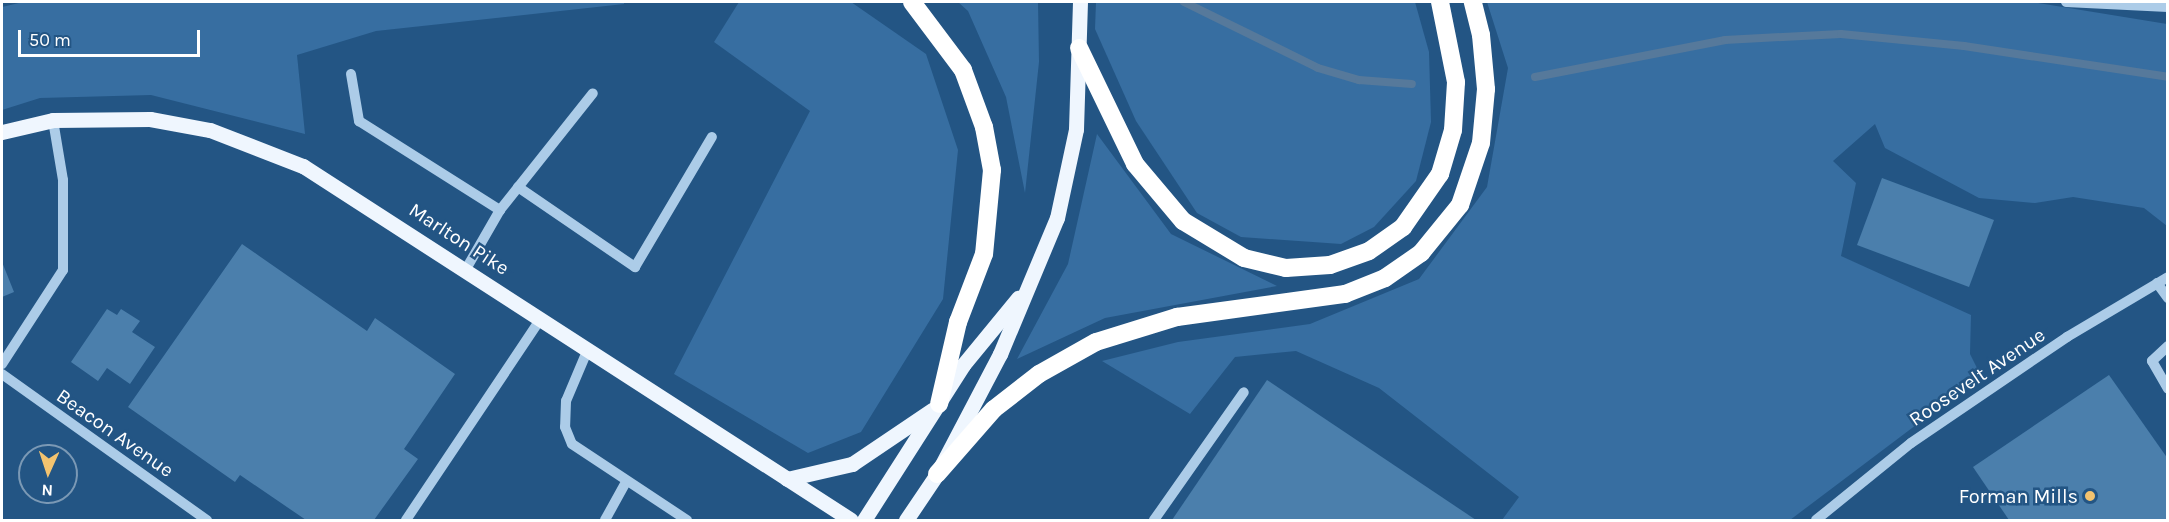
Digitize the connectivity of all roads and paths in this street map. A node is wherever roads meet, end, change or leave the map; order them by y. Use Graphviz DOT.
graph roads {
  1 [pos="912,2"];
  2 [pos="1080,2"];
  3 [pos="1440,2"];
  4 [pos="1473,2"];
  5 [pos="2066,2"];
  6 [pos="2168,7"];
  7 [pos="1079,48"];
  8 [pos="351,74"];
  9 [pos="592,93"];
  10 [pos="53,120"];
  11 [pos="2,132"];
  12 [pos="712,137"];
  13 [pos="518,187"];
  14 [pos="500,210"];
  15 [pos="466,269"];
  16 [pos="2168,277"];
  17 [pos="2157,283"];
  18 [pos="1029,284"];
  19 [pos="2168,298"];
  20 [pos="541,318"];
  21 [pos="2168,346"];
  22 [pos="588,349"];
  23 [pos="2,364"];
  24 [pos="2,374"];
  25 [pos="2168,389"];
  26 [pos="1244,392"];
  27 [pos="939,404"];
  28 [pos="937,474"];
  29 [pos="787,479"];
  30 [pos="626,482"];
  31 [pos="207,520"];
  32 [pos="406,520"];
  33 [pos="605,520"];
  34 [pos="687,520"];
  35 [pos="851,520"];
  36 [pos="864,520"];
  37 [pos="906,520"];
  38 [pos="1154,520"];
  39 [pos="1816,520"];
  1 -- 27 [label="highway"];
  2 -- 7 [label="main road"];
  3 -- 7 [label="highway"];
  4 -- 28 [label="highway"];
  5 -- 6 [label="street"];
  7 -- 18 [label="main road"];
  8 -- 14 [label="street"];
  9 -- 13 [label="street"];
  10 -- 11 [label="main road, Marlton Pike"];
  10 -- 15 [label="main road, Marlton Pike"];
  10 -- 23 [label="street"];
  12 -- 13 [label="street"];
  13 -- 14 [label="street"];
  14 -- 15 [label="street"];
  15 -- 20 [label="main road, Marlton Pike"];
  16 -- 17 [label="street, Roosevelt Avenue"];
  17 -- 19 [label="street"];
  17 -- 39 [label="street, Roosevelt Avenue"];
  18 -- 27 [label="main road"];
  18 -- 28 [label="main road"];
  20 -- 22 [label="main road, Marlton Pike"];
  20 -- 32 [label="street"];
  21 -- 25 [label="street"];
  22 -- 29 [label="main road, Marlton Pike"];
  22 -- 30 [label="street"];
  24 -- 31 [label="street, Beacon Avenue"];
  26 -- 38 [label="street"];
  27 -- 29 [label="main road"];
  27 -- 36 [label="main road"];
  28 -- 37 [label="main road"];
  29 -- 35 [label="main road, Marlton Pike"];
  30 -- 33 [label="street"];
  30 -- 34 [label="street"];
}
